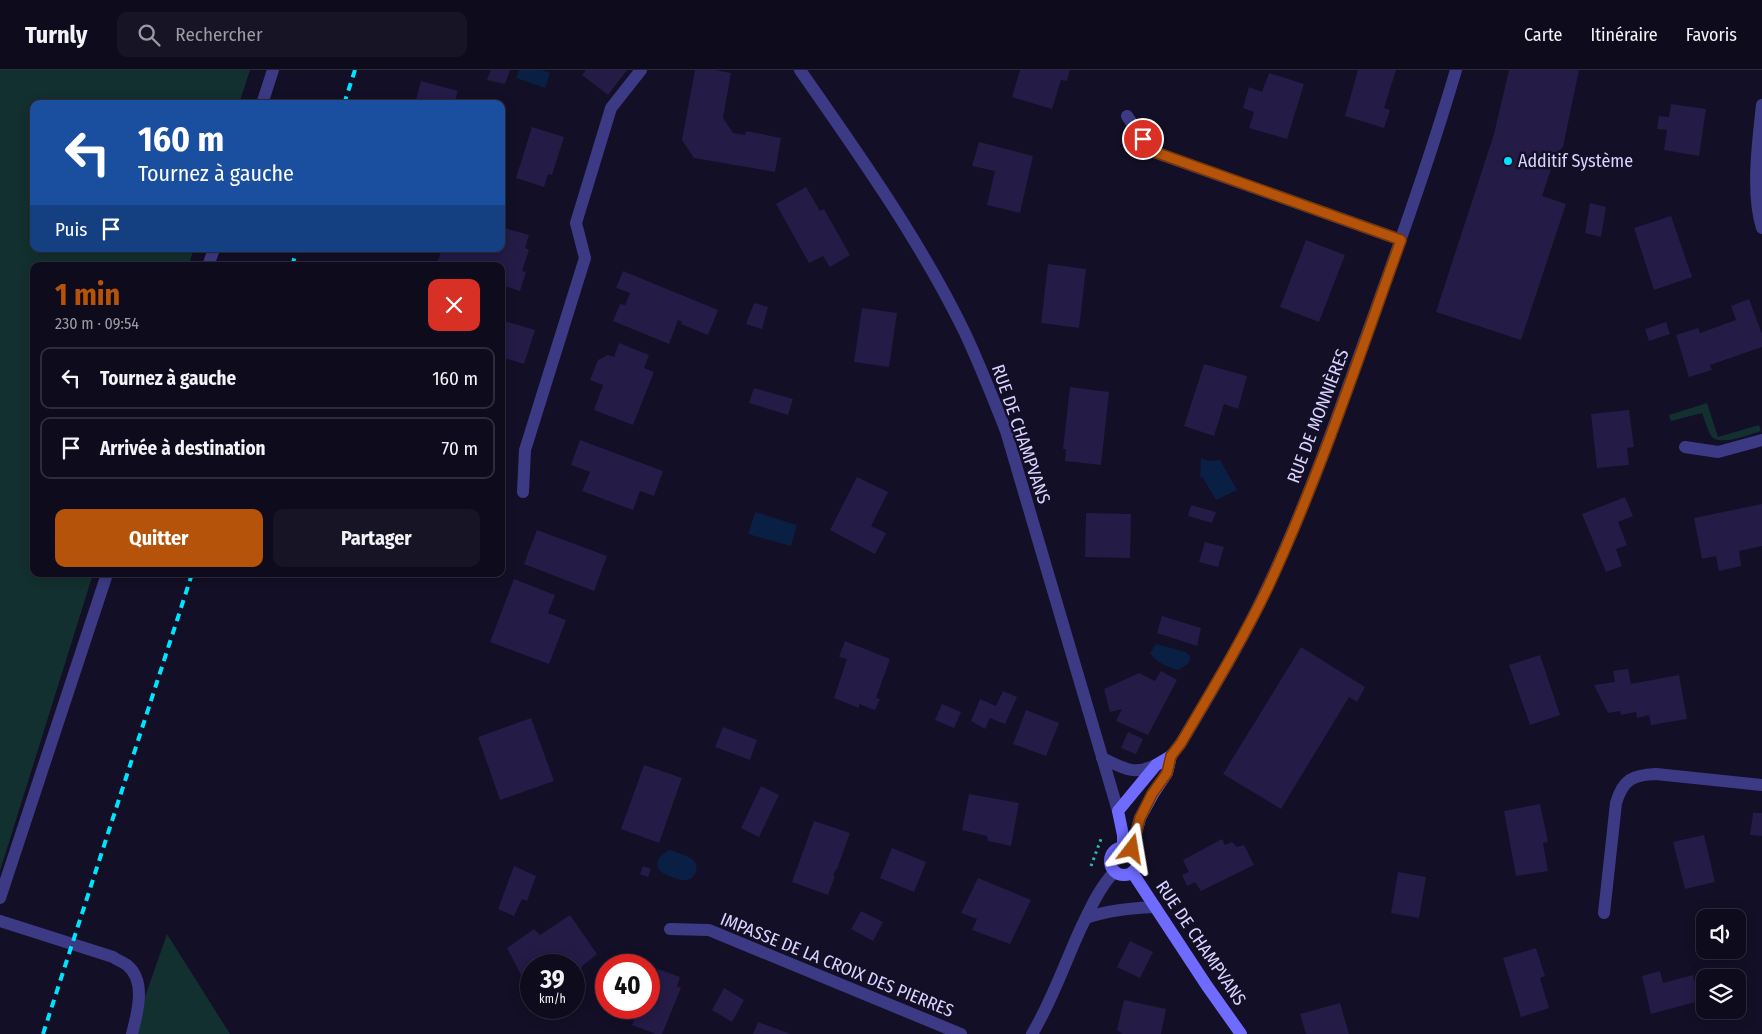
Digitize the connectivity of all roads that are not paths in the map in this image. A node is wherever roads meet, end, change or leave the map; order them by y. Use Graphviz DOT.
graph roads {
  1 [pos="273,70"];
  2 [pos="641,70"];
  3 [pos="800,70"];
  4 [pos="1456,70"];
  5 [pos="263,100"];
  6 [pos="1762,105"];
  7 [pos="1127,116"];
  8 [pos="1762,228"];
  9 [pos="1401,240"];
  10 [pos="1762,440"];
  11 [pos="1685,447"];
  12 [pos="522,492"];
  13 [pos="106,577"];
  14 [pos="1171,756"];
  15 [pos="1102,758"];
  16 [pos="1156,765"];
  17 [pos="1762,785"];
  18 [pos="1118,811"];
  19 [pos="1128,848"];
  20 [pos="1115,871"];
  21 [pos="1132,872"];
  22 [pos="0,898"];
  23 [pos="1155,907"];
  24 [pos="1604,912"];
  25 [pos="1086,918"];
  26 [pos="0,921"];
  27 [pos="670,930"];
  28 [pos="132,1034"];
  29 [pos="961,1034"];
  30 [pos="1032,1034"];
  31 [pos="1241,1034"];
  1 -- 5 [label="street"];
  2 -- 12 [label="street"];
  3 -- 15 [label="street, RUE DE CHAMPVANS"];
  4 -- 9 [label="street, RUE DE MONNIÈRES"];
  6 -- 8 [label="street"];
  7 -- 9 [label="street"];
  9 -- 14 [label="street, RUE DE MONNIÈRES"];
  10 -- 11 [label="street"];
  13 -- 22 [label="street"];
  14 -- 16 [label="street, RUE DE MONNIÈRES"];
  14 -- 19 [label="street, RUE DE MONNIÈRES"];
  15 -- 16 [label="street, RUE DE MONNIÈRES"];
  15 -- 18 [label="street, RUE DE CHAMPVANS"];
  16 -- 18 [label="street, RUE DE MONNIÈRES"];
  17 -- 24 [label="street"];
  18 -- 19 [label="street, RUE DE CHAMPVANS"];
  19 -- 20 [label="street"];
  19 -- 21 [label="street"];
  20 -- 21 [label="street"];
  20 -- 25 [label="street"];
  21 -- 23 [label="street, RUE DE CHAMPVANS"];
  23 -- 25 [label="street"];
  23 -- 31 [label="street, RUE DE CHAMPVANS"];
  25 -- 30 [label="street"];
  26 -- 28 [label="street"];
  27 -- 29 [label="street, IMPASSE DE LA CROIX DES PIERRES"];
}
